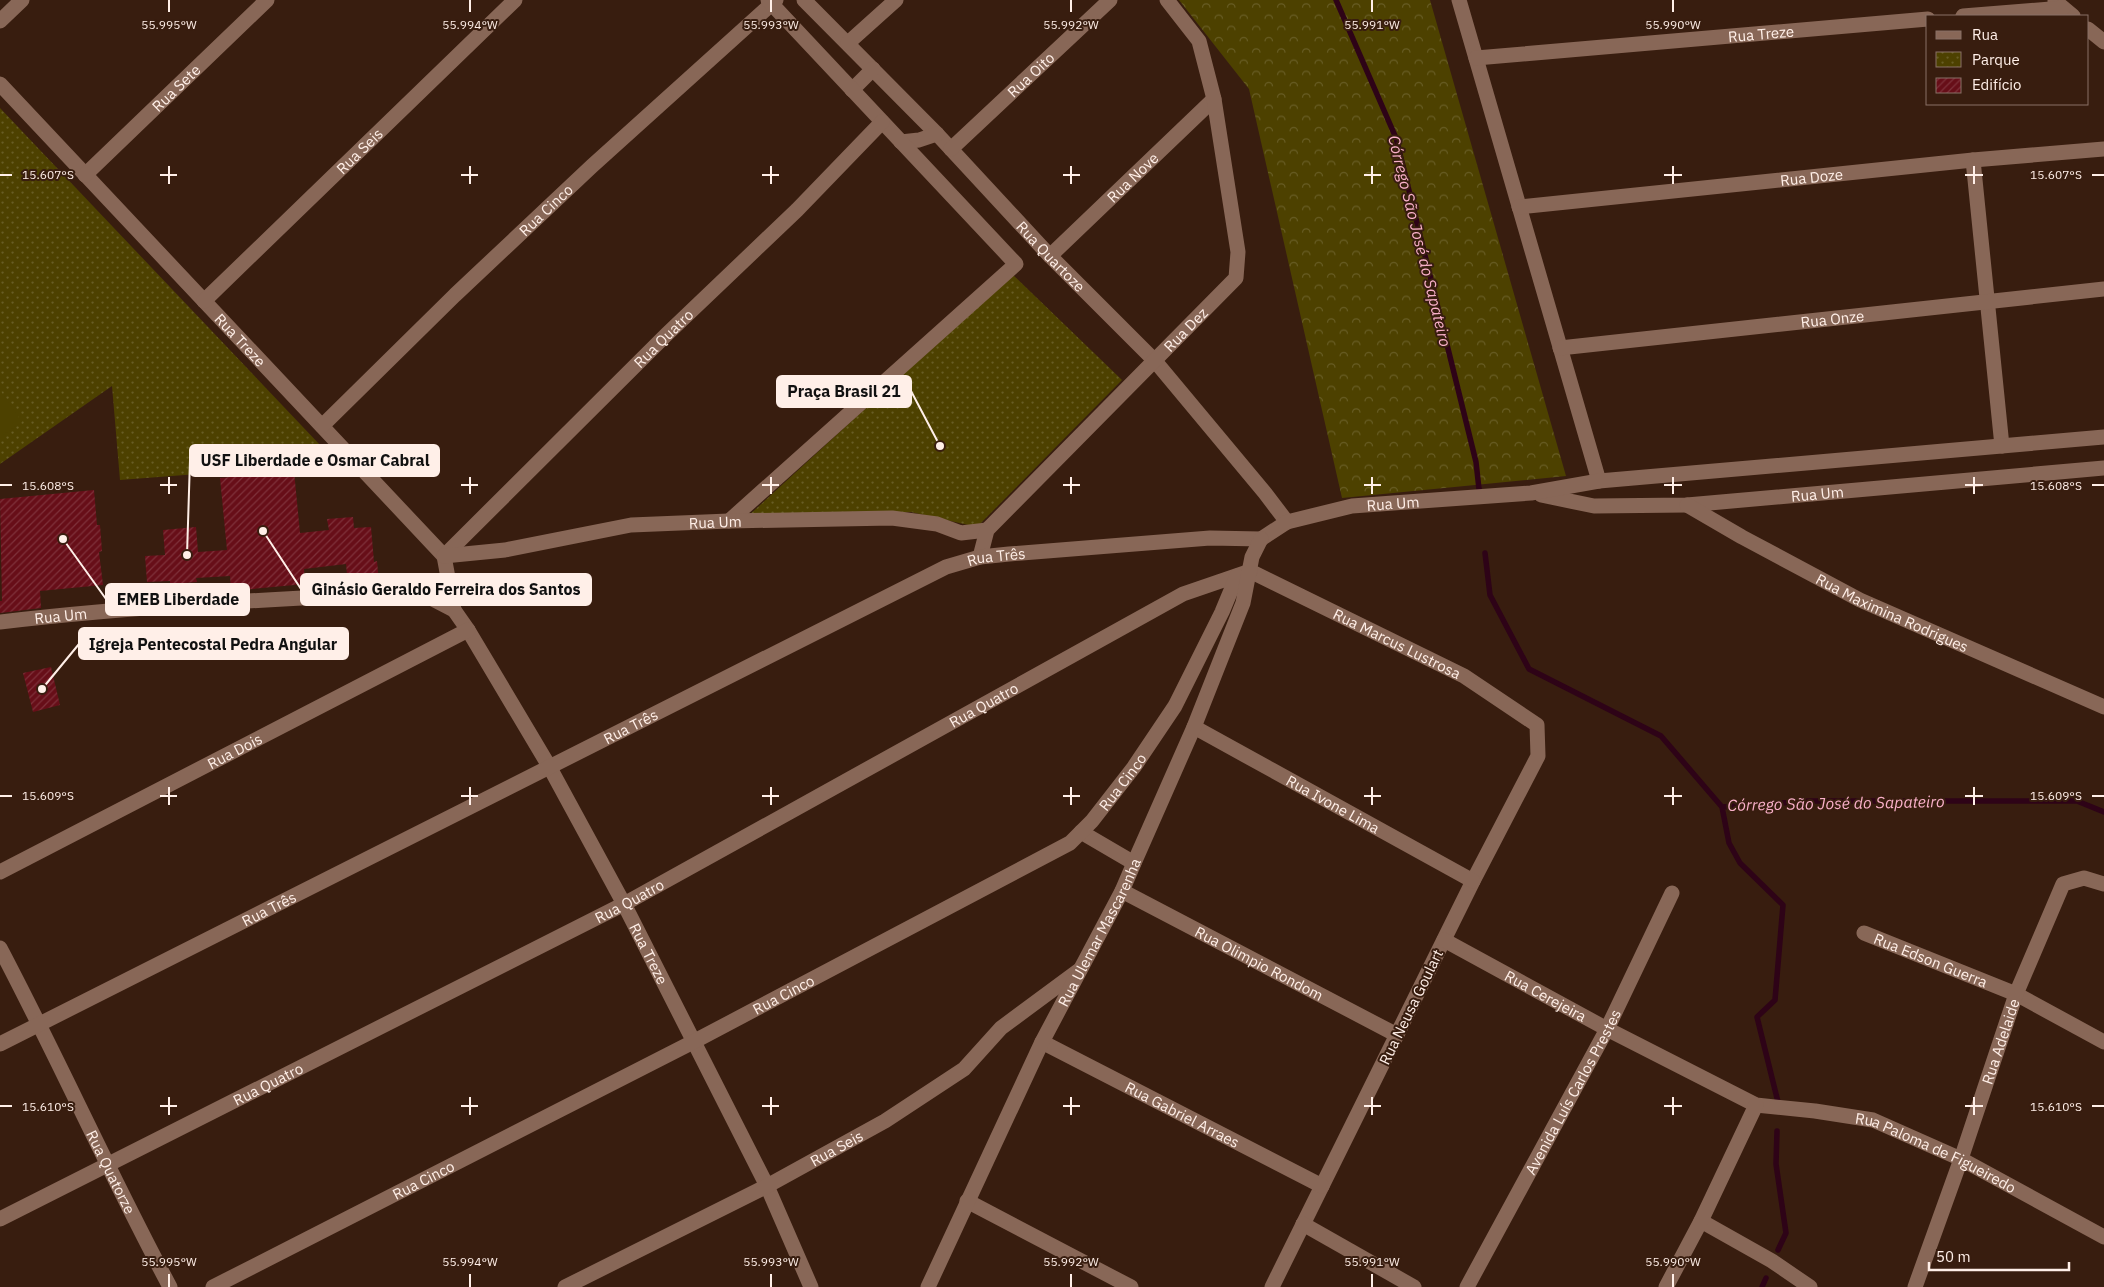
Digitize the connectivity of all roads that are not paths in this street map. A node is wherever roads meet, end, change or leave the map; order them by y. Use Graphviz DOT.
graph roads {
  1 [pos="22,0"];
  2 [pos="267,0"];
  3 [pos="515,0"];
  4 [pos="804,0"];
  5 [pos="896,0"];
  6 [pos="1110,0"];
  7 [pos="1167,0"];
  8 [pos="1459,0"];
  9 [pos="772,1"];
  10 [pos="2063,8"];
  11 [pos="1976,15"];
  12 [pos="1926,19"];
  13 [pos="0,21"];
  14 [pos="2089,29"];
  15 [pos="2104,42"];
  16 [pos="848,44"];
  17 [pos="1476,58"];
  18 [pos="873,69"];
  19 [pos="0,84"];
  20 [pos="852,90"];
  21 [pos="1214,99"];
  22 [pos="882,122"];
  23 [pos="937,134"];
  24 [pos="901,142"];
  25 [pos="951,149"];
  26 [pos="2104,149"];
  27 [pos="1973,160"];
  28 [pos="85,175"];
  29 [pos="1520,207"];
  30 [pos="1050,256"];
  31 [pos="2104,289"];
  32 [pos="204,301"];
  33 [pos="1987,301"];
  34 [pos="1560,348"];
  35 [pos="1155,361"];
  36 [pos="322,426"];
  37 [pos="2104,438"];
  38 [pos="2002,446"];
  39 [pos="2104,468"];
  40 [pos="1599,481"];
  41 [pos="1531,493"];
  42 [pos="1687,506"];
  43 [pos="729,521"];
  44 [pos="1287,522"];
  45 [pos="988,530"];
  46 [pos="1261,539"];
  47 [pos="444,556"];
  48 [pos="980,557"];
  49 [pos="1244,574"];
  50 [pos="454,610"];
  51 [pos="0,622"];
  52 [pos="468,630"];
  53 [pos="2104,707"];
  54 [pos="1537,725"];
  55 [pos="1194,728"];
  56 [pos="549,766"];
  57 [pos="1081,832"];
  58 [pos="1134,863"];
  59 [pos="0,872"];
  60 [pos="1473,881"];
  61 [pos="2104,884"];
  62 [pos="1122,891"];
  63 [pos="1672,893"];
  64 [pos="624,904"];
  65 [pos="1864,933"];
  66 [pos="1444,940"];
  67 [pos="0,948"];
  68 [pos="1081,970"];
  69 [pos="2016,994"];
  70 [pos="40,1024"];
  71 [pos="1607,1029"];
  72 [pos="1397,1035"];
  73 [pos="693,1042"];
  74 [pos="1042,1042"];
  75 [pos="2104,1042"];
  76 [pos="0,1044"];
  77 [pos="1756,1105"];
  78 [pos="1961,1159"];
  79 [pos="106,1164"];
  80 [pos="767,1186"];
  81 [pos="1322,1186"];
  82 [pos="967,1201"];
  83 [pos="0,1219"];
  84 [pos="1701,1221"];
  85 [pos="1303,1224"];
  86 [pos="2104,1237"];
  87 [pos="170,1287"];
  88 [pos="213,1287"];
  89 [pos="565,1287"];
  90 [pos="811,1287"];
  91 [pos="928,1287"];
  92 [pos="1131,1287"];
  93 [pos="1272,1287"];
  94 [pos="1414,1287"];
  95 [pos="1468,1287"];
  96 [pos="1666,1287"];
  97 [pos="1810,1287"];
  98 [pos="1915,1287"];
  1 -- 13 [label="street"];
  2 -- 28 [label="street, Rua Sete"];
  3 -- 32 [label="street, Rua Seis"];
  4 -- 16 [label="street, Rua Quartoze"];
  5 -- 16 [label="street"];
  6 -- 25 [label="street, Rua Oito"];
  7 -- 21 [label="street"];
  8 -- 17 [label="street"];
  9 -- 20 [label="street, Rua Quartoze"];
  9 -- 36 [label="street, Rua Cinco"];
  10 -- 11 [label="street"];
  12 -- 17 [label="street, Rua Treze"];
  14 -- 15 [label="street"];
  16 -- 18 [label="street, Rua Quartoze"];
  17 -- 29 [label="street"];
  18 -- 20 [label="street"];
  18 -- 23 [label="street, Rua Quartoze"];
  19 -- 28 [label="street, Rua Treze"];
  20 -- 22 [label="street, Rua Quartoze"];
  21 -- 30 [label="street, Rua Nove"];
  21 -- 35 [label="street, Rua Dez"];
  22 -- 24 [label="street, Rua Quartoze"];
  22 -- 47 [label="street, Rua Quatro"];
  23 -- 24 [label="street"];
  23 -- 25 [label="street, Rua Quartoze"];
  24 -- 43 [label="street, Rua Quartoze"];
  25 -- 30 [label="street, Rua Quartoze"];
  26 -- 27 [label="street, Rua Doze"];
  27 -- 29 [label="street, Rua Doze"];
  27 -- 33 [label="street"];
  28 -- 32 [label="street, Rua Treze"];
  29 -- 34 [label="street"];
  30 -- 35 [label="street, Rua Quartoze"];
  31 -- 33 [label="street, Rua Onze"];
  32 -- 36 [label="street, Rua Treze"];
  33 -- 34 [label="street, Rua Onze"];
  33 -- 38 [label="street"];
  34 -- 40 [label="street"];
  35 -- 44 [label="street, Rua Quartoze"];
  35 -- 45 [label="street, Rua Dez"];
  36 -- 47 [label="street, Rua Treze"];
  37 -- 38 [label="street, Rua Um"];
  38 -- 40 [label="street, Rua Um"];
  39 -- 42 [label="street, Rua Um"];
  40 -- 41 [label="street, Rua Um"];
  41 -- 42 [label="street, Rua Um"];
  41 -- 44 [label="street, Rua Um"];
  42 -- 53 [label="street, Rua Maximina Rodrigues"];
  43 -- 45 [label="street, Rua Um"];
  43 -- 47 [label="street, Rua Um"];
  44 -- 46 [label="street, Rua Um"];
  45 -- 48 [label="street"];
  46 -- 48 [label="street, Rua Três"];
  46 -- 49 [label="street"];
  47 -- 50 [label="street"];
  48 -- 56 [label="street, Rua Três"];
  49 -- 54 [label="street, Rua Marcus Lustrosa"];
  49 -- 55 [label="street, Rua Ulemar Mascarenha"];
  49 -- 57 [label="street, Rua Cinco"];
  49 -- 64 [label="street, Rua Quatro"];
  50 -- 51 [label="street, Rua Um"];
  50 -- 52 [label="street, Rua Um"];
  52 -- 56 [label="street, Rua Treze"];
  52 -- 59 [label="street, Rua Dois"];
  54 -- 60 [label="street, Rua Neusa Goulart"];
  55 -- 58 [label="street, Rua Ulemar Mascarenha"];
  55 -- 60 [label="street, Rua Ivone Lima"];
  56 -- 64 [label="street, Rua Treze"];
  56 -- 70 [label="street, Rua Três"];
  57 -- 58 [label="street"];
  57 -- 73 [label="street, Rua Cinco"];
  58 -- 62 [label="street, Rua Ulemar Mascarenha"];
  60 -- 66 [label="street, Rua Neusa Goulart"];
  61 -- 69 [label="street, Rua Adelaide"];
  62 -- 68 [label="street, Rua Ulemar Mascarenha"];
  62 -- 72 [label="street, Rua Olimpio Rondom"];
  63 -- 71 [label="street, Avenida Luís Carlos Prestes"];
  64 -- 73 [label="street, Rua Treze"];
  64 -- 79 [label="street, Rua Quatro"];
  65 -- 69 [label="street, Rua Edson Guerra"];
  66 -- 71 [label="street, Rua Cerejeira"];
  66 -- 72 [label="street, Rua Neusa Goulart"];
  67 -- 70 [label="street, Rua Quatorze"];
  68 -- 74 [label="street, Rua Ulemar Mascarenha"];
  68 -- 80 [label="street, Rua Seis"];
  69 -- 75 [label="street, Rua Edson Guerra"];
  69 -- 78 [label="street, Rua Adelaide"];
  70 -- 76 [label="street, Rua Três"];
  70 -- 79 [label="street, Rua Quatorze"];
  71 -- 77 [label="street, Rua Cerejeira"];
  71 -- 95 [label="street, Avenida Luís Carlos Prestes"];
  72 -- 81 [label="street, Rua Neusa Goulart"];
  73 -- 80 [label="street, Rua Treze"];
  73 -- 88 [label="street, Rua Cinco"];
  74 -- 81 [label="street, Rua Gabriel Arraes"];
  74 -- 82 [label="street, Rua Ulemar Mascarenha"];
  77 -- 78 [label="street, Rua Paloma de Figueiredo"];
  77 -- 84 [label="street"];
  78 -- 86 [label="street, Rua Paloma de Figueiredo"];
  78 -- 98 [label="street, Rua Adelaide"];
  79 -- 83 [label="street, Rua Quatro"];
  79 -- 87 [label="street, Rua Quatorze"];
  80 -- 89 [label="street, Rua Seis"];
  80 -- 90 [label="street, Rua Treze"];
  81 -- 85 [label="street, Rua Neusa Goulart"];
  82 -- 91 [label="street, Rua Ulemar Mascarenha"];
  82 -- 92 [label="street"];
  84 -- 96 [label="street"];
  84 -- 97 [label="street"];
  85 -- 93 [label="street, Rua Neusa Goulart"];
  85 -- 94 [label="street"];
}
